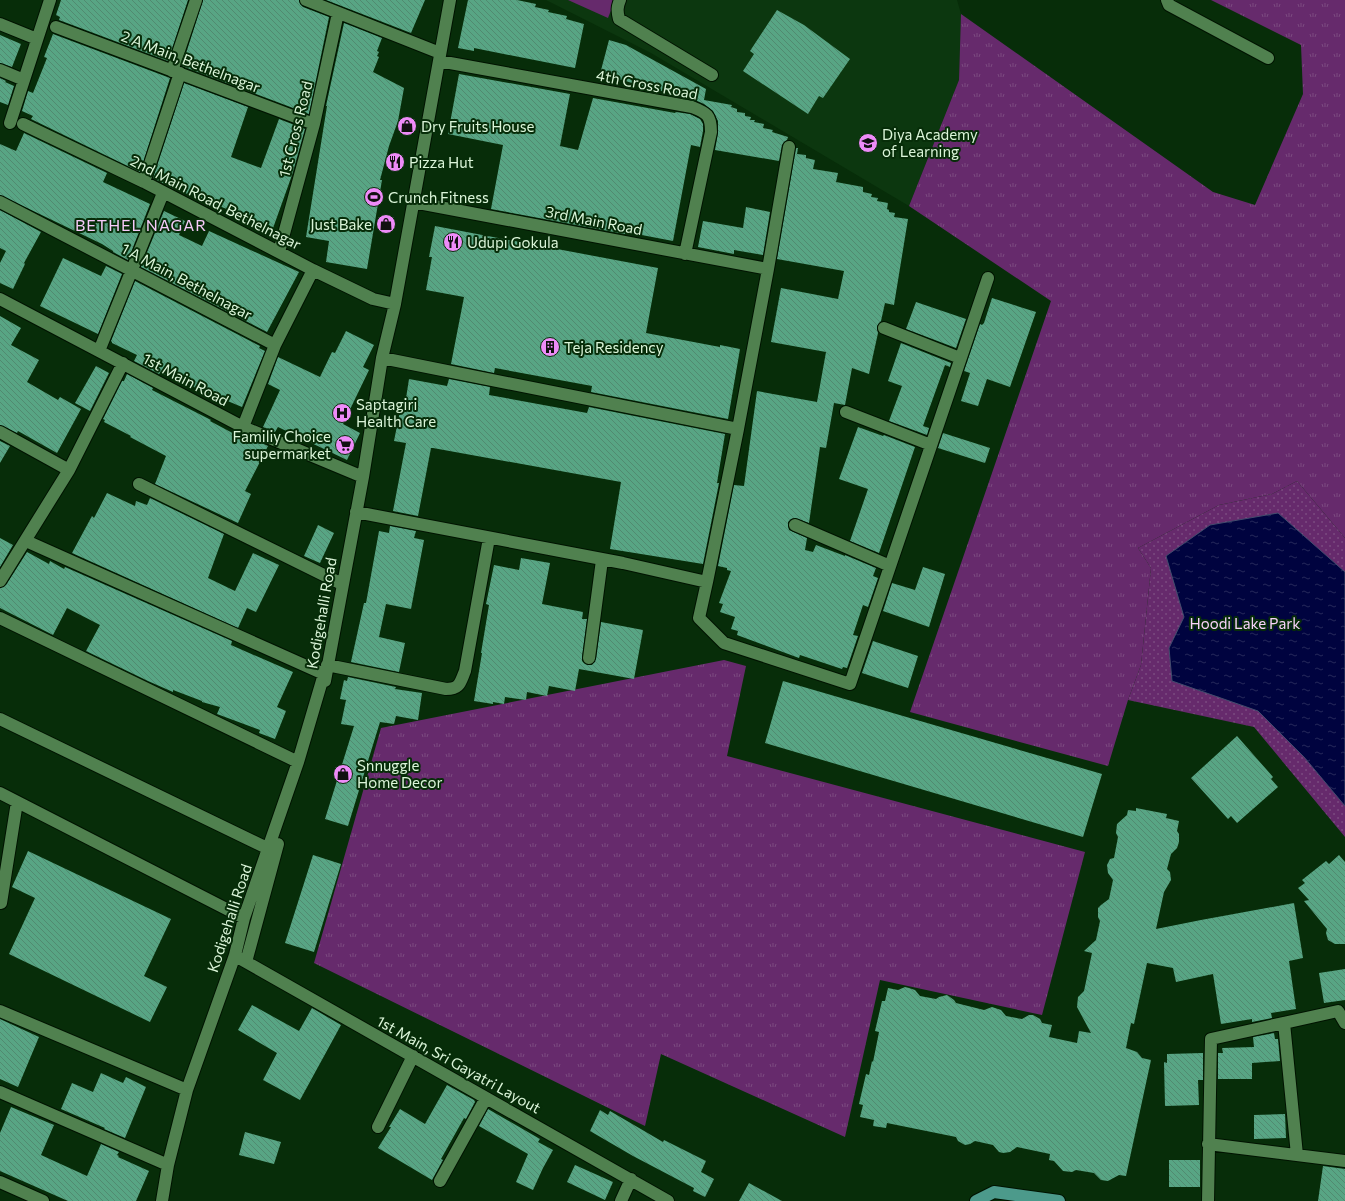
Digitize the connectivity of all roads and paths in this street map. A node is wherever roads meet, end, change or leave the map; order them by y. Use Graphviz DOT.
graph roads {
  1 [pos="50,0"];
  2 [pos="196,0"];
  3 [pos="306,0"];
  4 [pos="450,0"];
  5 [pos="620,0"];
  6 [pos="1167,0"];
  7 [pos="338,13"];
  8 [pos="0,24"];
  9 [pos="56,27"];
  10 [pos="37,39"];
  11 [pos="440,57"];
  12 [pos="1268,58"];
  13 [pos="0,70"];
  14 [pos="176,72"];
  15 [pos="712,75"];
  16 [pos="24,80"];
  17 [pos="10,123"];
  18 [pos="23,124"];
  19 [pos="314,124"];
  20 [pos="789,146"];
  21 [pos="144,182"];
  22 [pos="163,192"];
  23 [pos="0,202"];
  24 [pos="413,202"];
  25 [pos="279,252"];
  26 [pos="685,254"];
  27 [pos="768,269"];
  28 [pos="132,270"];
  29 [pos="313,270"];
  30 [pos="988,278"];
  31 [pos="0,298"];
  32 [pos="395,304"];
  33 [pos="884,328"];
  34 [pos="275,345"];
  35 [pos="100,351"];
  36 [pos="382,358"];
  37 [pos="960,358"];
  38 [pos="123,363"];
  39 [pos="846,412"];
  40 [pos="243,427"];
  41 [pos="738,429"];
  42 [pos="0,432"];
  43 [pos="930,445"];
  44 [pos="69,470"];
  45 [pos="363,477"];
  46 [pos="139,484"];
  47 [pos="356,512"];
  48 [pos="795,525"];
  49 [pos="489,538"];
  50 [pos="26,541"];
  51 [pos="602,560"];
  52 [pos="890,566"];
  53 [pos="0,581"];
  54 [pos="707,582"];
  55 [pos="342,584"];
  56 [pos="0,618"];
  57 [pos="589,658"];
  58 [pos="326,669"];
  59 [pos="0,719"];
  60 [pos="298,762"];
  61 [pos="0,793"];
  62 [pos="17,802"];
  63 [pos="269,849"];
  64 [pos="1,903"];
  65 [pos="244,918"];
  66 [pos="234,955"];
  67 [pos="246,962"];
  68 [pos="0,1011"];
  69 [pos="1342,1011"];
  70 [pos="1284,1023"];
  71 [pos="1345,1023"];
  72 [pos="413,1056"];
  73 [pos="187,1090"];
  74 [pos="0,1092"];
  75 [pos="486,1098"];
  76 [pos="378,1127"];
  77 [pos="1208,1144"];
  78 [pos="1297,1154"];
  79 [pos="1345,1161"];
  80 [pos="168,1165"];
  81 [pos="631,1179"];
  82 [pos="440,1181"];
  83 [pos="0,1182"];
  84 [pos="43,1201"];
  85 [pos="162,1201"];
  86 [pos="621,1201"];
  87 [pos="668,1201"];
  88 [pos="976,1201"];
  89 [pos="1059,1201"];
  90 [pos="1208,1201"];
  1 -- 10 [label="street"];
  2 -- 14 [label="street"];
  3 -- 7 [label="street, 4th Cross Road"];
  4 -- 11 [label="street, Kodigehalli Road"];
  5 -- 15 [label="street"];
  6 -- 12 [label="street"];
  7 -- 11 [label="street, 4th Cross Road"];
  7 -- 19 [label="street, 1st Cross Road"];
  8 -- 10 [label="street"];
  9 -- 14 [label="street, 2 A Main, Bethelnagar"];
  10 -- 16 [label="street"];
  11 -- 24 [label="street, Kodigehalli Road"];
  11 -- 26 [label="street, 4th Cross Road"];
  13 -- 16 [label="street"];
  14 -- 19 [label="street, 2 A Main, Bethelnagar"];
  14 -- 21 [label="street"];
  16 -- 17 [label="street"];
  18 -- 21 [label="street, 2nd Main Road, Bethelnagar"];
  19 -- 25 [label="street, 1st Cross Road"];
  20 -- 27 [label="street"];
  21 -- 22 [label="street, 2nd Main Road, Bethelnagar"];
  22 -- 25 [label="street, 2nd Main Road, Bethelnagar"];
  22 -- 28 [label="street"];
  23 -- 28 [label="street, 1 A Main, Bethelnagar"];
  24 -- 26 [label="street, 3rd Main Road"];
  24 -- 32 [label="street, Kodigehalli Road"];
  25 -- 29 [label="street, 2nd Main Road, Bethelnagar"];
  26 -- 27 [label="street, 3rd Main Road"];
  27 -- 41 [label="street"];
  28 -- 34 [label="street, 1 A Main, Bethelnagar"];
  28 -- 35 [label="street"];
  29 -- 32 [label="street, 2nd Main Road, Bethelnagar"];
  29 -- 34 [label="street"];
  30 -- 37 [label="street"];
  31 -- 35 [label="street, 1st Main Road"];
  32 -- 36 [label="street, Kodigehalli Road"];
  33 -- 37 [label="street"];
  34 -- 40 [label="street"];
  35 -- 38 [label="street, 1st Main Road"];
  36 -- 41 [label="street"];
  36 -- 45 [label="street, Kodigehalli Road"];
  37 -- 43 [label="street"];
  38 -- 40 [label="street, 1st Main Road"];
  38 -- 44 [label="street"];
  39 -- 43 [label="street"];
  40 -- 45 [label="street, 1st Main Road"];
  41 -- 54 [label="street"];
  42 -- 44 [label="street"];
  43 -- 52 [label="street"];
  44 -- 50 [label="street"];
  45 -- 47 [label="street, Kodigehalli Road"];
  46 -- 55 [label="street"];
  47 -- 49 [label="street"];
  47 -- 55 [label="street, Kodigehalli Road"];
  48 -- 52 [label="street"];
  49 -- 51 [label="street"];
  49 -- 58 [label="street"];
  50 -- 53 [label="street"];
  50 -- 58 [label="street"];
  51 -- 54 [label="street"];
  51 -- 57 [label="street"];
  52 -- 54 [label="street"];
  55 -- 58 [label="street, Kodigehalli Road"];
  56 -- 60 [label="street"];
  58 -- 60 [label="street, Kodigehalli Road"];
  58 -- 67 [label="street"];
  59 -- 63 [label="street"];
  60 -- 63 [label="street, Kodigehalli Road"];
  61 -- 62 [label="street"];
  62 -- 64 [label="street"];
  62 -- 65 [label="street"];
  63 -- 65 [label="street, Kodigehalli Road"];
  65 -- 66 [label="street, Kodigehalli Road"];
  66 -- 67 [label="street, 1st Main, Sri Gayatri Layout"];
  66 -- 73 [label="street, Kodigehalli Road"];
  67 -- 72 [label="street, 1st Main, Sri Gayatri Layout"];
  68 -- 73 [label="street"];
  69 -- 70 [label="street"];
  69 -- 71 [label="street"];
  70 -- 77 [label="street"];
  70 -- 78 [label="street"];
  72 -- 75 [label="street, 1st Main, Sri Gayatri Layout"];
  72 -- 76 [label="street"];
  73 -- 80 [label="street, Kodigehalli Road"];
  74 -- 80 [label="street"];
  75 -- 81 [label="street, 1st Main, Sri Gayatri Layout"];
  75 -- 82 [label="street"];
  77 -- 78 [label="street"];
  77 -- 90 [label="street"];
  78 -- 79 [label="street"];
  80 -- 85 [label="street, Kodigehalli Road"];
  81 -- 86 [label="street"];
  81 -- 87 [label="street, 1st Main, Sri Gayatri Layout"];
  83 -- 84 [label="street"];
  88 -- 89 [label="main road"];
}
